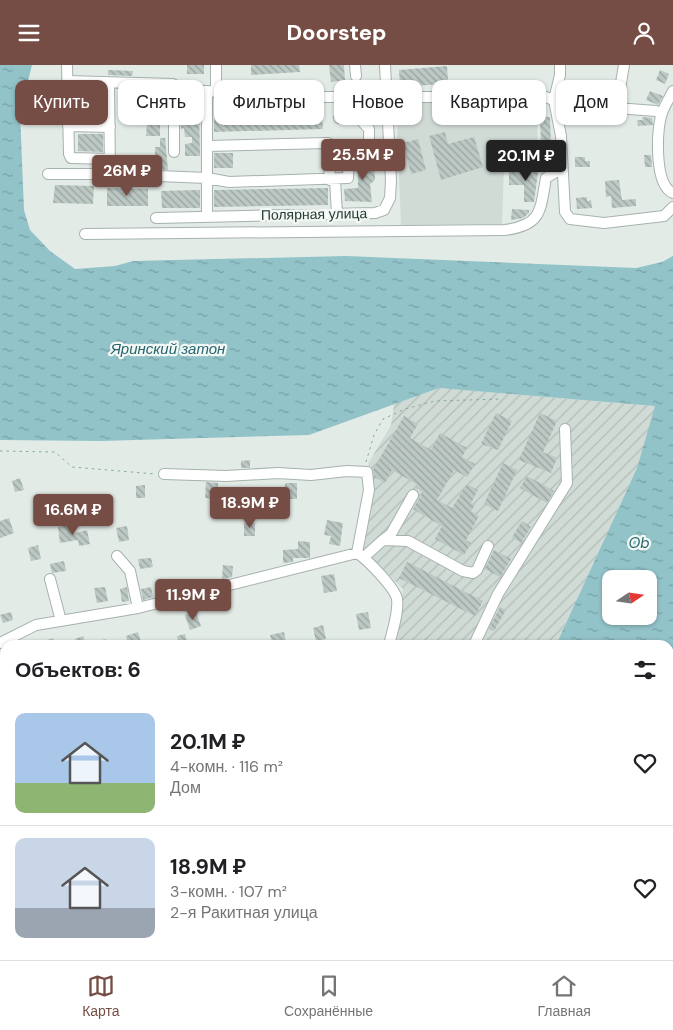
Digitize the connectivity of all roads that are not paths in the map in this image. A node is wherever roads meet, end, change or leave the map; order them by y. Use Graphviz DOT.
graph roads {
  1 [pos="67,65"];
  2 [pos="216,65"];
  3 [pos="355,65"];
  4 [pos="385,65"];
  5 [pos="560,65"];
  6 [pos="624,65"];
  7 [pos="356,76"];
  8 [pos="67,80"];
  9 [pos="385,80"];
  10 [pos="622,80"];
  11 [pos="109,83"];
  12 [pos="118,83"];
  13 [pos="204,91"];
  14 [pos="212,91"];
  15 [pos="673,91"];
  16 [pos="334,97"];
  17 [pos="422,97"];
  18 [pos="554,100"];
  19 [pos="627,108"];
  20 [pos="661,114"];
  21 [pos="174,125"];
  22 [pos="365,125"];
  23 [pos="387,125"];
  24 [pos="68,126"];
  25 [pos="110,127"];
  26 [pos="208,146"];
  27 [pos="174,152"];
  28 [pos="110,159"];
  29 [pos="562,168"];
  30 [pos="48,174"];
  31 [pos="110,174"];
  32 [pos="207,178"];
  33 [pos="333,180"];
  34 [pos="673,193"];
  35 [pos="673,207"];
  36 [pos="337,214"];
  37 [pos="207,217"];
  38 [pos="156,218"];
  39 [pos="84,234"];
  40 [pos="565,429"];
  41 [pos="164,474"];
  42 [pos="413,495"];
  43 [pos="383,540"];
  44 [pos="488,546"];
  45 [pos="357,555"];
  46 [pos="117,557"];
  47 [pos="50,579"];
  48 [pos="138,608"];
  49 [pos="61,621"];
  50 [pos="6,640"];
  51 [pos="390,640"];
  52 [pos="476,640"];
  1 -- 8 [label="street"];
  2 -- 14 [label="street"];
  3 -- 7 [label="street"];
  4 -- 9 [label="street, Полярная улица"];
  5 -- 18 [label="street"];
  6 -- 10 [label="street"];
  11 -- 12 [label="street"];
  11 -- 25 [label="street"];
  13 -- 14 [label="street"];
  14 -- 16 [label="street"];
  14 -- 26 [label="street"];
  15 -- 20 [label="street"];
  17 -- 18 [label="street"];
  18 -- 29 [label="street"];
  19 -- 20 [label="street"];
  20 -- 34 [label="street"];
  21 -- 27 [label="street"];
  22 -- 33 [label="street"];
  23 -- 36 [label="street, Полярная улица"];
  24 -- 25 [label="street"];
  24 -- 28 [label="street"];
  25 -- 28 [label="street"];
  26 -- 32 [label="street"];
  26 -- 33 [label="street"];
  28 -- 31 [label="street"];
  29 -- 35 [label="street"];
  29 -- 39 [label="street"];
  30 -- 31 [label="street"];
  31 -- 32 [label="street"];
  32 -- 33 [label="street"];
  32 -- 37 [label="street"];
  33 -- 36 [label="street"];
  36 -- 37 [label="street, Полярная улица"];
  37 -- 38 [label="street, Полярная улица"];
  40 -- 52 [label="street"];
  41 -- 45 [label="street"];
  42 -- 43 [label="street"];
  43 -- 44 [label="street"];
  43 -- 45 [label="street"];
  45 -- 48 [label="street"];
  45 -- 51 [label="street"];
  46 -- 48 [label="street"];
  47 -- 49 [label="street"];
  48 -- 49 [label="street"];
  49 -- 50 [label="street"];
}
